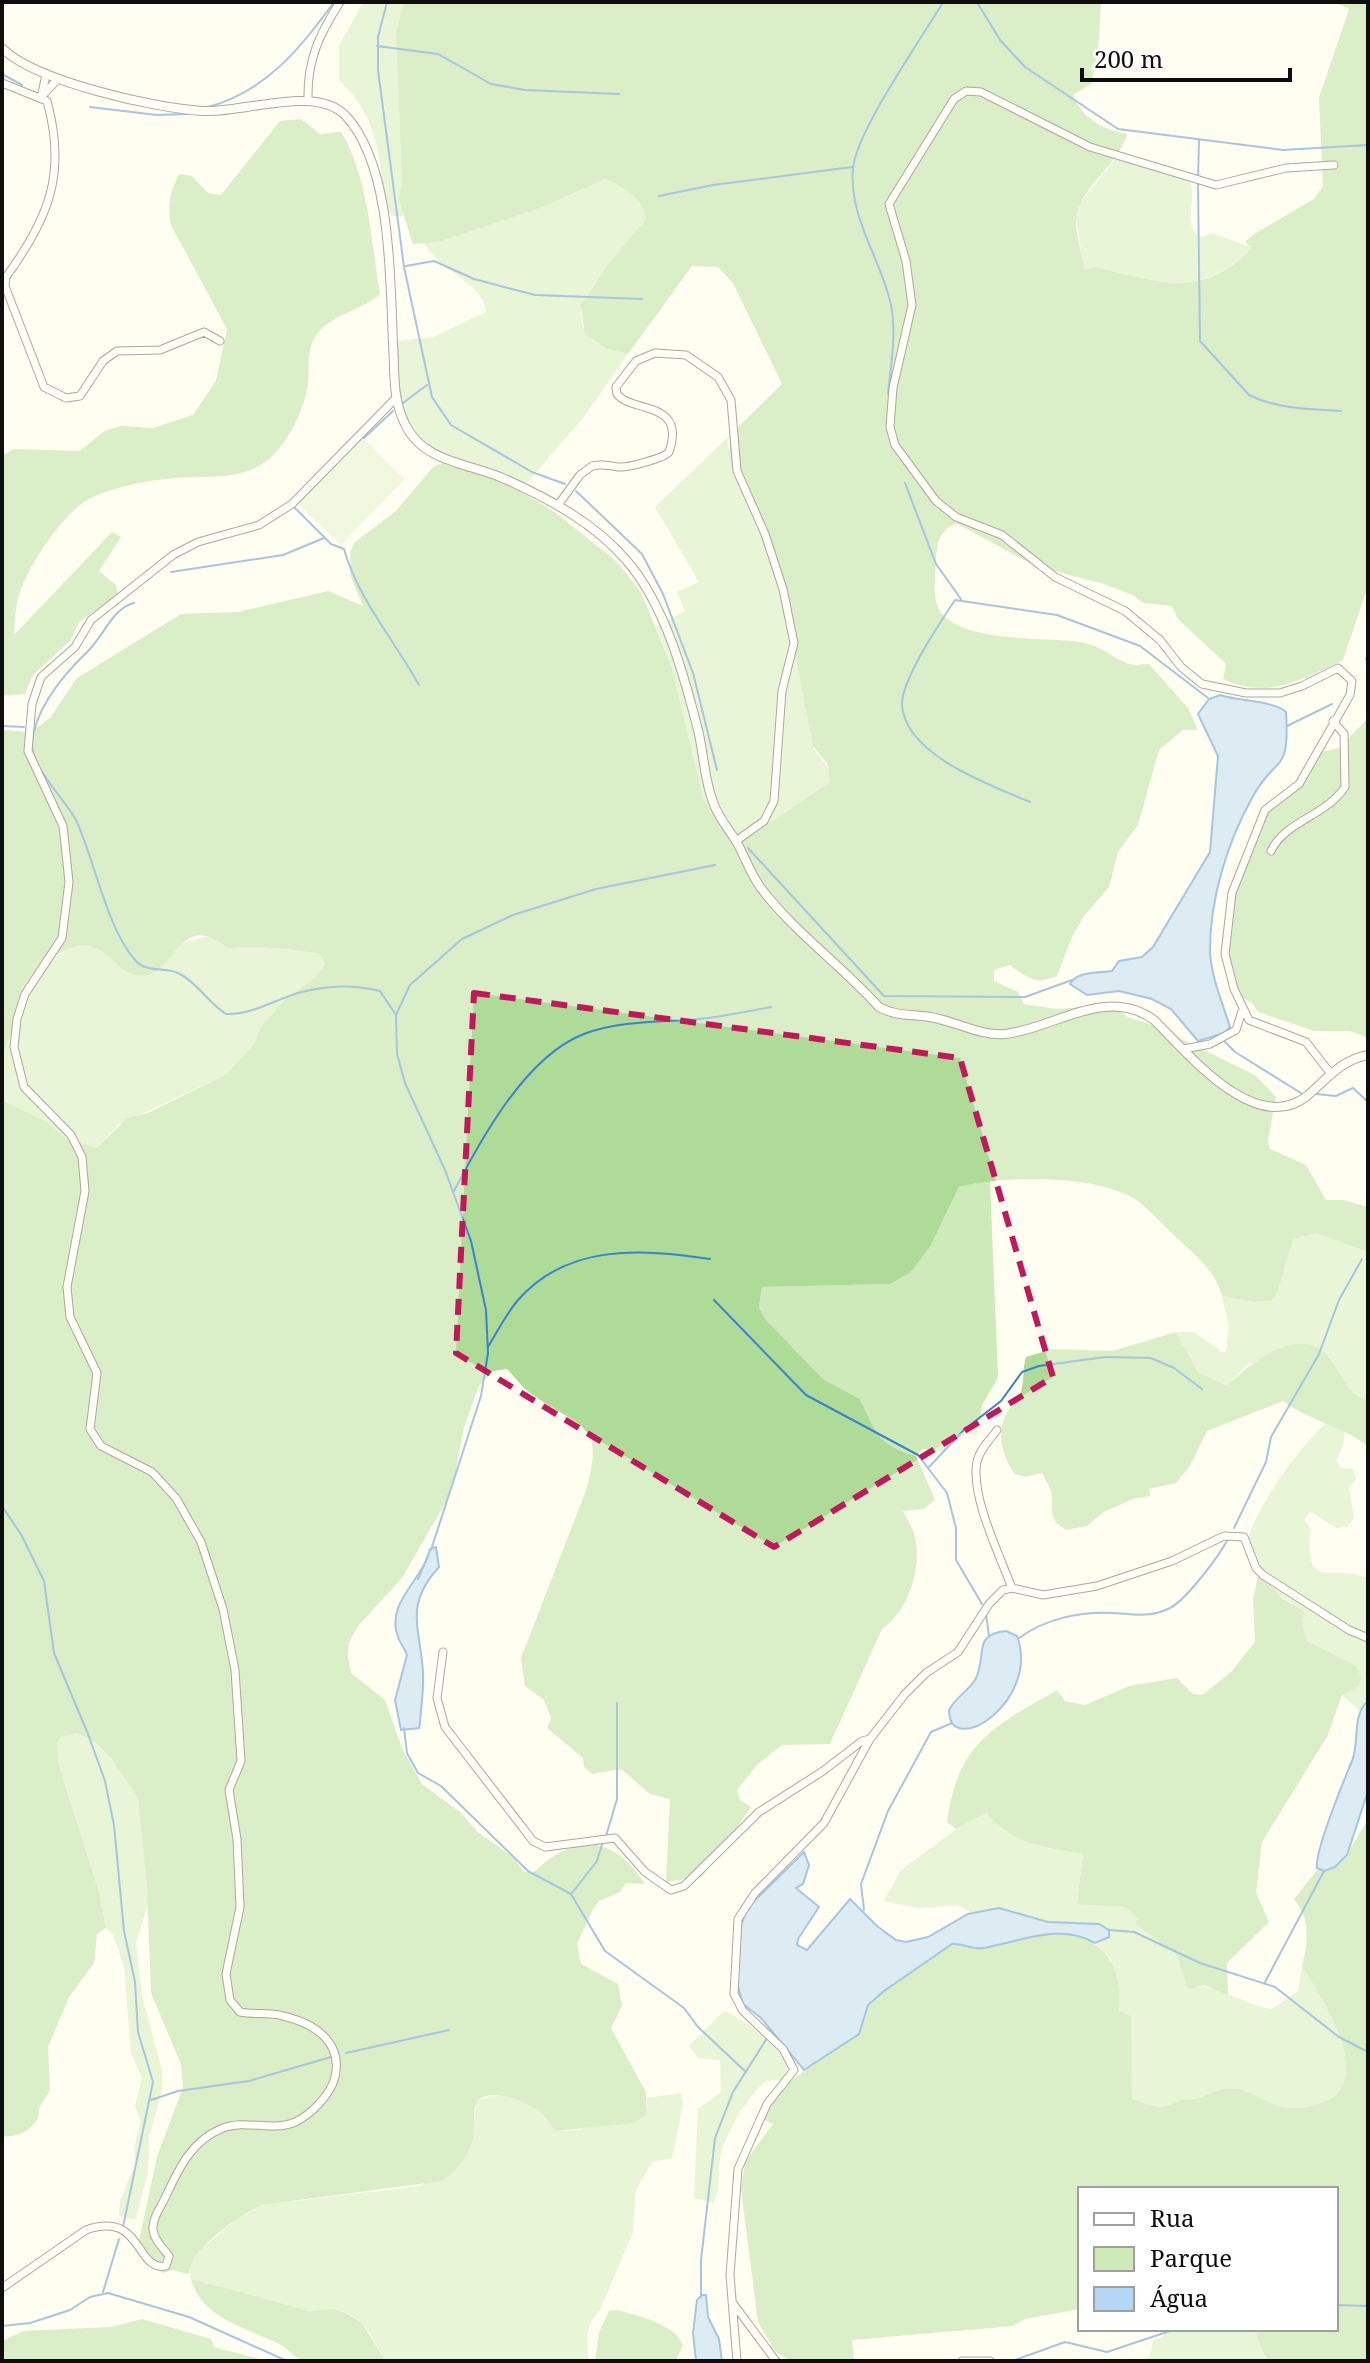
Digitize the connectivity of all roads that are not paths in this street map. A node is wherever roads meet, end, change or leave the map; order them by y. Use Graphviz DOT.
graph roads {
  1 [pos="340,2"];
  2 [pos="2,48"];
  3 [pos="46,75"];
  4 [pos="57,80"];
  5 [pos="2,83"];
  6 [pos="41,97"];
  7 [pos="308,100"];
  8 [pos="1334,165"];
  9 [pos="220,341"];
  10 [pos="395,399"];
  11 [pos="558,505"];
  12 [pos="1333,721"];
  13 [pos="736,841"];
  14 [pos="1271,851"];
  15 [pos="1242,1009"];
  16 [pos="1184,1049"];
  17 [pos="1368,1055"];
  18 [pos="1331,1074"];
  19 [pos="997,1430"];
  20 [pos="1012,1588"];
  21 [pos="1368,1638"];
  22 [pos="443,1652"];
  23 [pos="870,1739"];
  24 [pos="2,2288"];
  25 [pos="731,2301"];
  26 [pos="737,2361"];
  27 [pos="776,2361"];
  28 [pos="962,2361"];
  29 [pos="990,2361"];
  1 -- 7 [label="street"];
  2 -- 3 [label="street"];
  3 -- 4 [label="street"];
  3 -- 6 [label="street"];
  4 -- 6 [label="street"];
  4 -- 7 [label="street"];
  5 -- 6 [label="street"];
  6 -- 9 [label="street"];
  7 -- 10 [label="street"];
  8 -- 12 [label="street"];
  10 -- 11 [label="street"];
  10 -- 24 [label="street"];
  11 -- 13 [label="street"];
  11 -- 13 [label="street"];
  12 -- 14 [label="street"];
  12 -- 15 [label="street"];
  13 -- 16 [label="street"];
  15 -- 16 [label="street"];
  15 -- 18 [label="street"];
  16 -- 18 [label="street"];
  17 -- 18 [label="street"];
  19 -- 20 [label="street"];
  20 -- 21 [label="street"];
  20 -- 23 [label="street"];
  22 -- 23 [label="street"];
  23 -- 25 [label="street"];
  25 -- 26 [label="street"];
  25 -- 27 [label="street"];
  28 -- 29 [label="street"];
}
